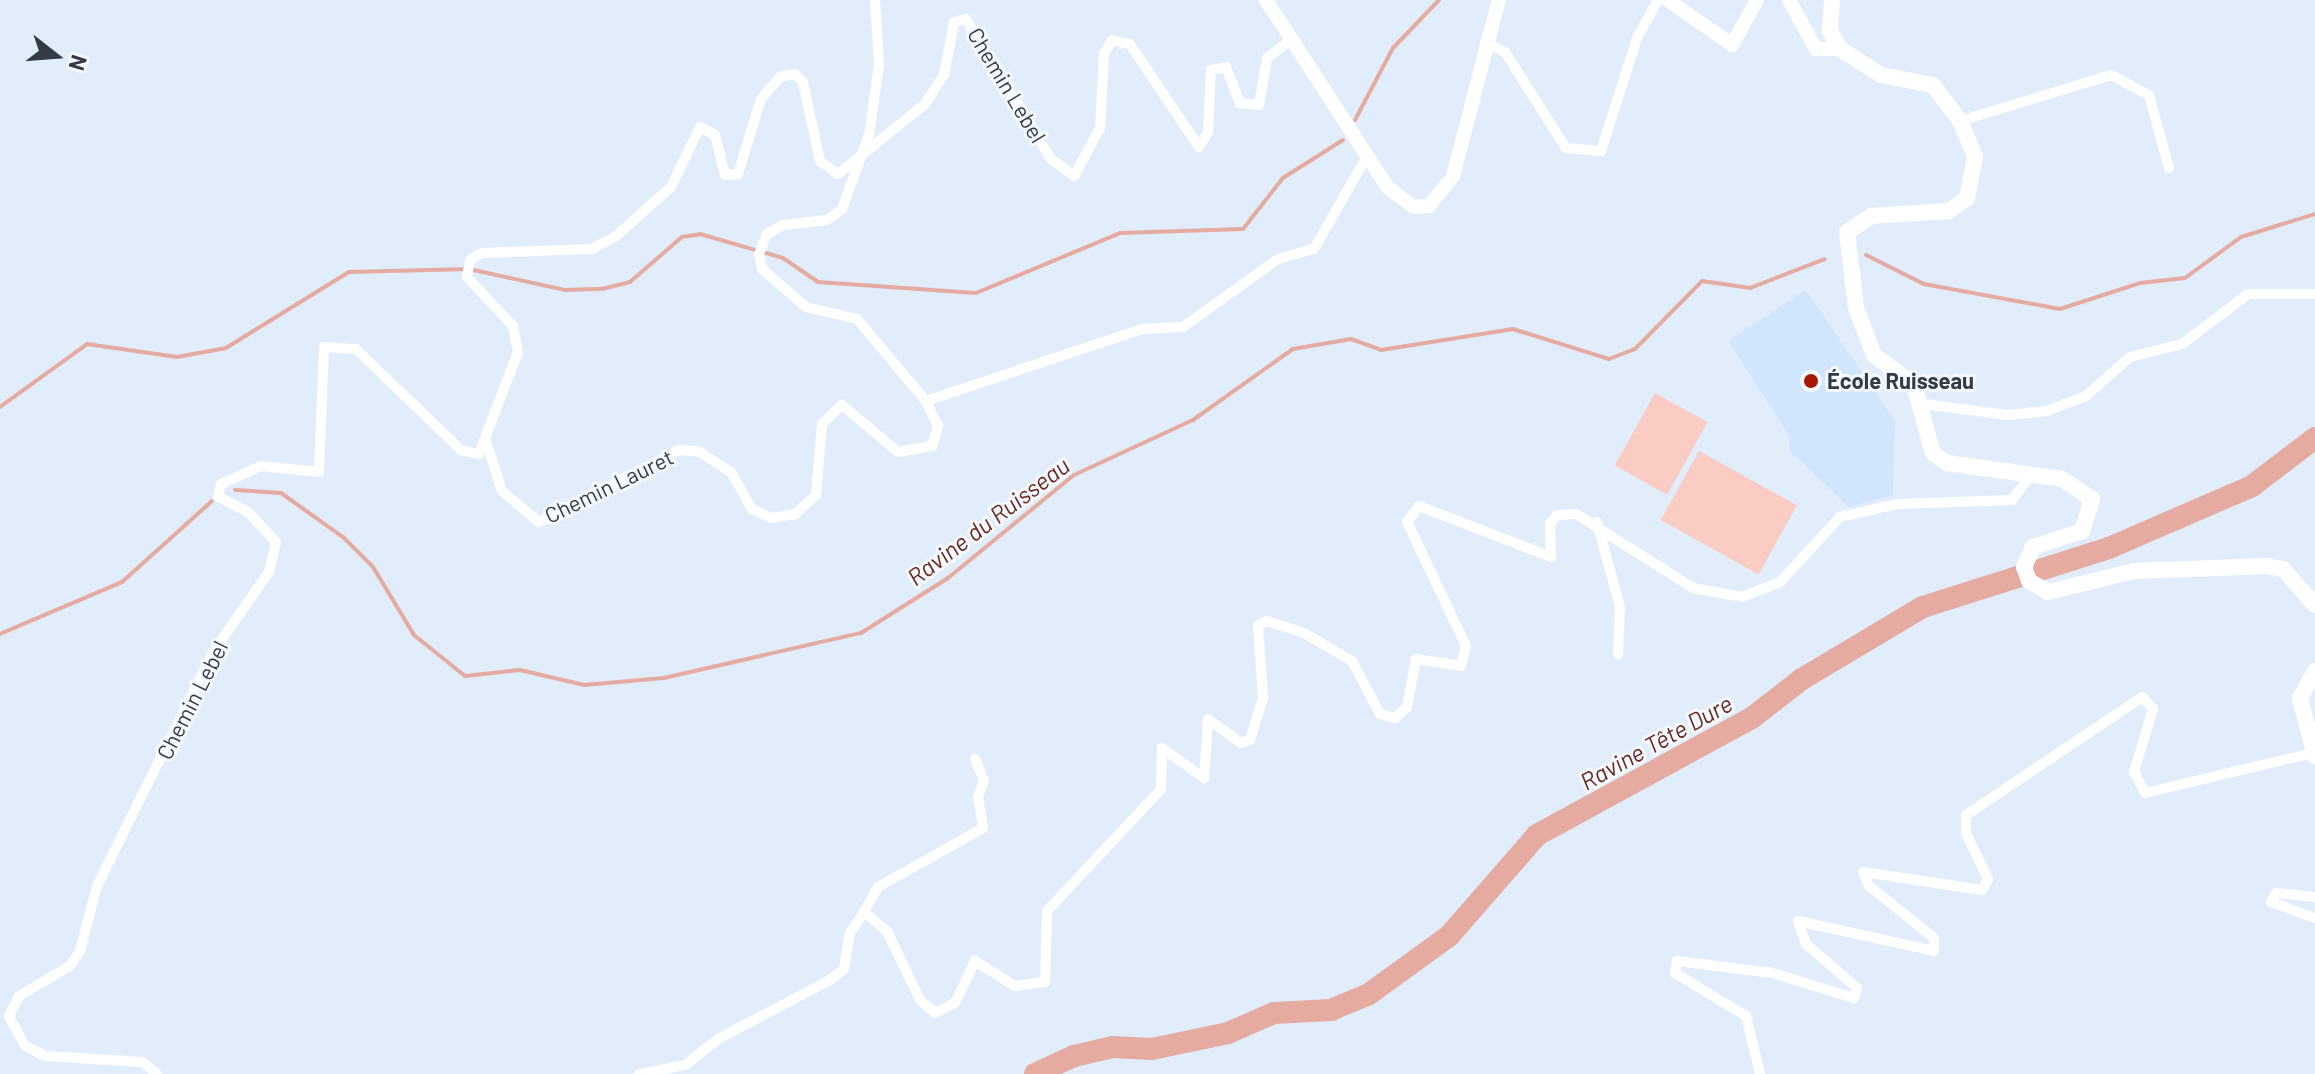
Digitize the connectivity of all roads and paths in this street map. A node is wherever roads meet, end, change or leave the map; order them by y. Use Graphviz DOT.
graph roads {
  1 [pos="875,0"];
  2 [pos="1266,0"];
  3 [pos="1499,0"];
  4 [pos="1658,0"];
  5 [pos="1668,0"];
  6 [pos="1757,0"];
  7 [pos="1789,0"];
  8 [pos="1832,0"];
  9 [pos="1292,39"];
  10 [pos="1485,42"];
  11 [pos="1840,49"];
  12 [pos="1960,121"];
  13 [pos="1367,156"];
  14 [pos="865,157"];
  15 [pos="2169,168"];
  16 [pos="2315,294"];
  17 [pos="926,401"];
  18 [pos="1924,404"];
  19 [pos="487,444"];
  20 [pos="2031,475"];
  21 [pos="1597,522"];
  22 [pos="2315,605"];
  23 [pos="1618,654"];
  24 [pos="2315,671"];
  25 [pos="2314,755"];
  26 [pos="975,759"];
  27 [pos="2315,897"];
  28 [pos="864,912"];
  29 [pos="2315,918"];
  30 [pos="157,1074"];
  31 [pos="639,1074"];
  32 [pos="1760,1074"];
  1 -- 14 [label="street"];
  2 -- 9 [label="main road"];
  3 -- 10 [label="main road"];
  4 -- 10 [label="street"];
  5 -- 6 [label="main road"];
  7 -- 11 [label="main road"];
  8 -- 11 [label="main road"];
  9 -- 13 [label="main road"];
  9 -- 14 [label="street, Chemin Lebel"];
  10 -- 13 [label="main road"];
  11 -- 12 [label="main road"];
  12 -- 15 [label="street"];
  12 -- 18 [label="main road"];
  13 -- 17 [label="street"];
  14 -- 17 [label="street, Chemin Lauret"];
  14 -- 19 [label="street, Chemin Lebel"];
  16 -- 18 [label="street"];
  17 -- 19 [label="street, Chemin Lauret"];
  18 -- 20 [label="main road"];
  19 -- 30 [label="street, Chemin Lebel"];
  20 -- 21 [label="street"];
  20 -- 22 [label="main road"];
  21 -- 23 [label="street"];
  21 -- 28 [label="street"];
  24 -- 25 [label="main road"];
  25 -- 32 [label="street"];
  26 -- 28 [label="street"];
  27 -- 29 [label="street"];
  28 -- 31 [label="street"];
}
